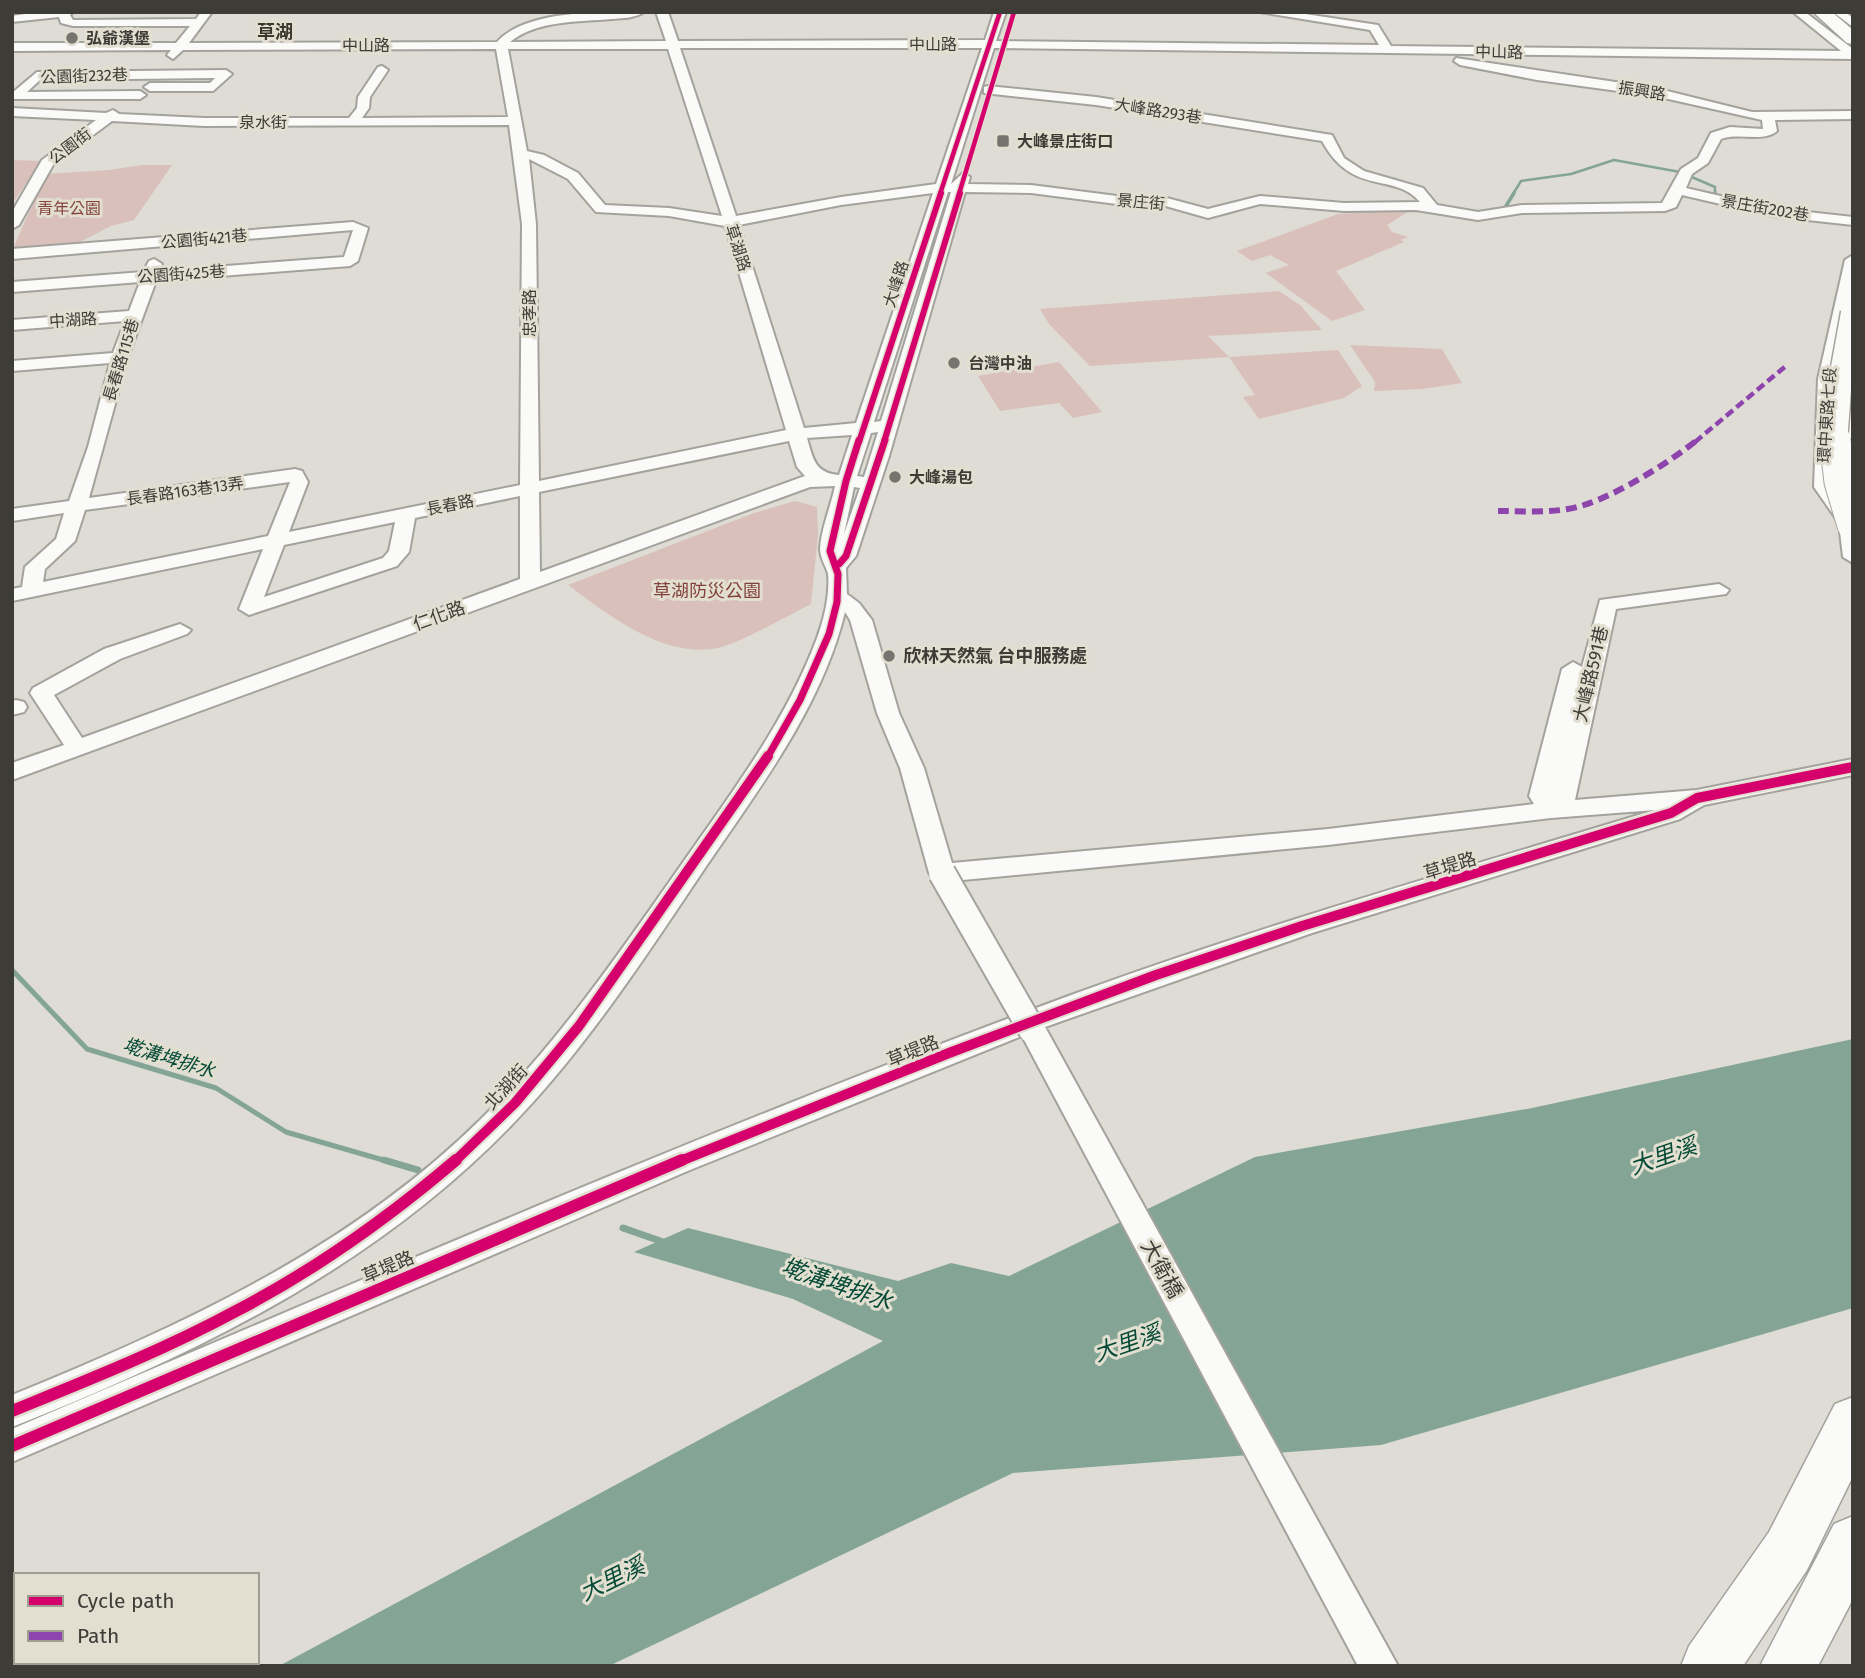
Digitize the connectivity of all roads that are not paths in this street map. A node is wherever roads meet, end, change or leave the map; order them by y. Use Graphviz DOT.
graph roads {
  1 [pos="66,12"];
  2 [pos="639,12"];
  3 [pos="662,12"];
  4 [pos="1000,12"];
  5 [pos="1014,12"];
  6 [pos="1265,12"];
  7 [pos="1798,12"];
  8 [pos="1807,12"];
  9 [pos="1819,12"];
  10 [pos="1835,12"];
  11 [pos="1846,12"];
  12 [pos="150,17"];
  13 [pos="203,17"];
  14 [pos="1853,17"];
  15 [pos="12,19"];
  16 [pos="1853,26"];
  17 [pos="1833,38"];
  18 [pos="1484,39"];
  19 [pos="1853,41"];
  20 [pos="672,44"];
  21 [pos="997,44"];
  22 [pos="441,45"];
  23 [pos="501,45"];
  24 [pos="180,46"];
  25 [pos="12,47"];
  26 [pos="1388,50"];
  27 [pos="1433,51"];
  28 [pos="1467,51"];
  29 [pos="1853,55"];
  30 [pos="505,62"];
  31 [pos="382,70"];
  32 [pos="159,74"];
  33 [pos="988,90"];
  34 [pos="145,91"];
  35 [pos="12,112"];
  36 [pos="1853,115"];
  37 [pos="108,118"];
  38 [pos="1768,118"];
  39 [pos="513,121"];
  40 [pos="352,122"];
  41 [pos="521,153"];
  42 [pos="942,188"];
  43 [pos="959,188"];
  44 [pos="1678,190"];
  45 [pos="1432,208"];
  46 [pos="1853,221"];
  47 [pos="729,222"];
  48 [pos="12,225"];
  49 [pos="161,243"];
  50 [pos="248,252"];
  51 [pos="12,254"];
  52 [pos="1853,260"];
  53 [pos="350,261"];
  54 [pos="151,276"];
  55 [pos="12,287"];
  56 [pos="1853,313"];
  57 [pos="134,315"];
  58 [pos="12,325"];
  59 [pos="120,357"];
  60 [pos="12,366"];
  61 [pos="1828,379"];
  62 [pos="1853,385"];
  63 [pos="865,426"];
  64 [pos="889,426"];
  65 [pos="795,434"];
  66 [pos="819,479"];
  67 [pos="846,481"];
  68 [pos="870,483"];
  69 [pos="1853,483"];
  70 [pos="530,489"];
  71 [pos="1853,492"];
  72 [pos="76,506"];
  73 [pos="406,513"];
  74 [pos="12,515"];
  75 [pos="1850,524"];
  76 [pos="274,542"];
  77 [pos="1853,557"];
  78 [pos="839,564"];
  79 [pos="530,583"];
  80 [pos="1719,590"];
  81 [pos="32,591"];
  82 [pos="12,595"];
  83 [pos="837,596"];
  84 [pos="180,630"];
  85 [pos="1573,668"];
  86 [pos="23,702"];
  87 [pos="78,749"];
  88 [pos="1853,767"];
  89 [pos="12,772"];
  90 [pos="1697,798"];
  91 [pos="1551,810"];
  92 [pos="942,873"];
  93 [pos="12,1411"];
  94 [pos="1853,1421"];
  95 [pos="12,1446"];
  96 [pos="1853,1543"];
  97 [pos="1379,1666"];
  98 [pos="1709,1666"];
  99 [pos="1788,1666"];
  1 -- 12 [label="street"];
  1 -- 15 [label="street"];
  2 -- 23 [label="street"];
  3 -- 20 [label="street, 草湖路"];
  4 -- 21 [label="street, 大峰路"];
  5 -- 21 [label="street, 大峰路"];
  6 -- 26 [label="street"];
  7 -- 17 [label="street"];
  8 -- 17 [label="highway"];
  9 -- 19 [label="highway"];
  10 -- 16 [label="highway"];
  11 -- 14 [label="highway"];
  12 -- 13 [label="street"];
  13 -- 24 [label="street, 公園街"];
  17 -- 29 [label="street"];
  18 -- 28 [label="street"];
  20 -- 21 [label="street, 中山路"];
  20 -- 23 [label="street, 中山路"];
  20 -- 47 [label="street, 草湖路"];
  21 -- 26 [label="street, 中山路"];
  21 -- 33 [label="street, 大峰路"];
  21 -- 42 [label="street, 大峰路"];
  22 -- 23 [label="street, 中山路"];
  22 -- 24 [label="street, 中山路"];
  22 -- 30 [label="street"];
  23 -- 30 [label="street, 忠孝路"];
  24 -- 25 [label="street, 中山路"];
  24 -- 32 [label="street, 公園街"];
  26 -- 27 [label="street, 中山路"];
  27 -- 28 [label="street, 中山路"];
  27 -- 38 [label="street, 振興路"];
  28 -- 29 [label="street, 中山路"];
  30 -- 39 [label="street, 忠孝路"];
  31 -- 40 [label="street"];
  32 -- 34 [label="street, 公園街"];
  32 -- 34 [label="street"];
  32 -- 34 [label="street, 公園街232巷"];
  33 -- 43 [label="street, 大峰路"];
  33 -- 45 [label="street, 大峰路293巷"];
  34 -- 37 [label="street, 公園街"];
  35 -- 37 [label="street, 泉水街"];
  36 -- 38 [label="street, 振興路"];
  37 -- 40 [label="street, 泉水街"];
  37 -- 48 [label="street, 公園街"];
  38 -- 44 [label="street, 景庄街"];
  39 -- 40 [label="street, 泉水街"];
  39 -- 41 [label="street, 忠孝路"];
  41 -- 47 [label="street, 景庄街"];
  41 -- 70 [label="street, 忠孝路"];
  42 -- 43 [label="street, 景庄街"];
  42 -- 47 [label="street, 景庄街"];
  42 -- 63 [label="street, 大峰路"];
  43 -- 45 [label="street, 景庄街"];
  43 -- 64 [label="street, 大峰路"];
  44 -- 45 [label="street, 景庄街"];
  44 -- 46 [label="street, 景庄街202巷"];
  47 -- 65 [label="street, 草湖路"];
  49 -- 50 [label="street, 公園街421巷"];
  49 -- 51 [label="street, 公園街421巷"];
  49 -- 54 [label="street, 長春路115巷"];
  50 -- 53 [label="street, 公園街425巷"];
  50 -- 53 [label="street, 公園街421巷"];
  50 -- 54 [label="street, 公園街425巷"];
  52 -- 61 [label="street, 環中東路七段"];
  54 -- 55 [label="street, 公園街425巷"];
  54 -- 57 [label="street, 長春路115巷"];
  56 -- 75 [label="highway, bridge"];
  57 -- 58 [label="street, 中湖路"];
  57 -- 59 [label="street, 長春路115巷"];
  59 -- 60 [label="street"];
  59 -- 72 [label="street, 長春路115巷"];
  61 -- 62 [label="street"];
  61 -- 75 [label="street, 環中東路七段"];
  62 -- 75 [label="street, 環中東路七段"];
  63 -- 64 [label="street, 長春路"];
  63 -- 65 [label="street, 長春路"];
  63 -- 67 [label="street, 大峰路"];
  64 -- 68 [label="street, 大峰路"];
  65 -- 66 [label="street, 草湖路"];
  65 -- 70 [label="street, 長春路"];
  66 -- 67 [label="street, 仁化路"];
  66 -- 79 [label="street, 仁化路"];
  67 -- 68 [label="street, 仁化路"];
  67 -- 78 [label="street, 大峰路"];
  68 -- 78 [label="street, 大峰路"];
  69 -- 71 [label="highway"];
  70 -- 73 [label="street, 長春路"];
  70 -- 79 [label="street, 忠孝路"];
  72 -- 74 [label="street, 長春路163巷13弄"];
  72 -- 76 [label="street, 長春路163巷13弄"];
  72 -- 81 [label="street, 長春路115巷"];
  73 -- 76 [label="street, 長春路"];
  73 -- 76 [label="street"];
  75 -- 77 [label="street, 環中東路七段"];
  76 -- 81 [label="street, 長春路"];
  78 -- 83 [label="street, 大峰路"];
  79 -- 87 [label="street, 仁化路"];
  80 -- 91 [label="street, 大峰路591巷"];
  81 -- 82 [label="street, 長春路"];
  83 -- 92 [label="street"];
  83 -- 93 [label="street, 北湖街"];
  84 -- 86 [label="street"];
  85 -- 91 [label="street"];
  86 -- 87 [label="street"];
  87 -- 89 [label="street, 仁化路"];
  88 -- 90 [label="street, 草堤路"];
  90 -- 91 [label="street, 草堤路"];
  90 -- 95 [label="street, 草堤路"];
  91 -- 92 [label="street, 草堤路"];
  92 -- 97 [label="street, 大衛橋, bridge"];
  94 -- 98 [label="highway"];
  96 -- 99 [label="highway"];
}
